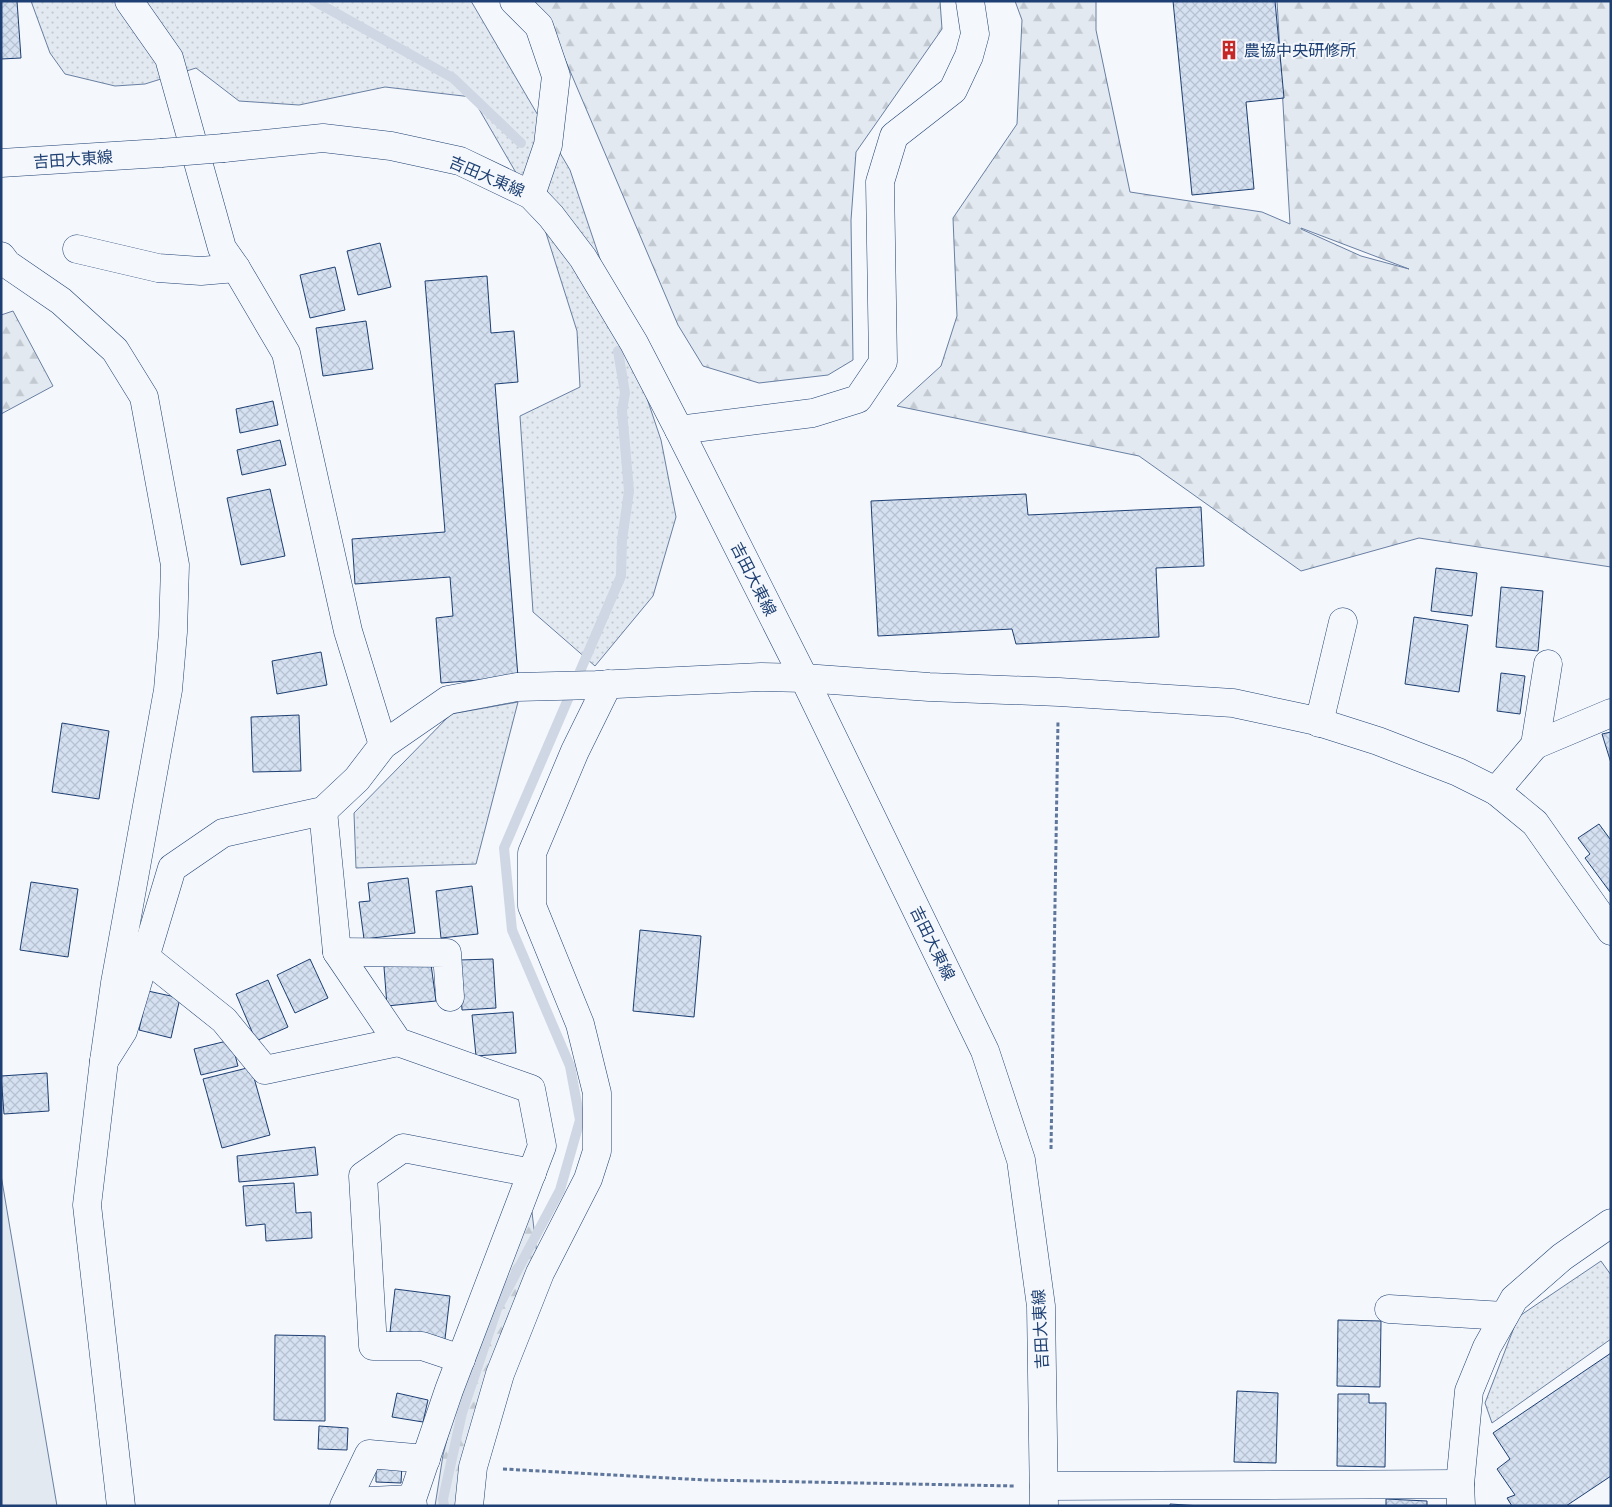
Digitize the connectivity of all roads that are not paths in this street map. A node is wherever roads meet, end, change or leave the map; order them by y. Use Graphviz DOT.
graph roads {
  1 [pos="129,1"];
  2 [pos="514,1"];
  3 [pos="970,1"];
  4 [pos="1,163"];
  5 [pos="531,194"];
  6 [pos="77,248"];
  7 [pos="1,256"];
  8 [pos="236,268"];
  9 [pos="679,430"];
  10 [pos="1343,622"];
  11 [pos="1548,664"];
  12 [pos="804,678"];
  13 [pos="602,685"];
  14 [pos="1611,713"];
  15 [pos="1320,723"];
  16 [pos="383,745"];
  17 [pos="1535,745"];
  18 [pos="1496,791"];
  19 [pos="322,811"];
  20 [pos="1611,931"];
  21 [pos="337,952"];
  22 [pos="145,957"];
  23 [pos="450,997"];
  24 [pos="398,1042"];
  25 [pos="104,1061"];
  26 [pos="532,1172"];
  27 [pos="1611,1223"];
  28 [pos="1389,1309"];
  29 [pos="1504,1316"];
  30 [pos="462,1359"];
  31 [pos="426,1459"];
  32 [pos="1461,1495"];
  33 [pos="1044,1496"];
  34 [pos="413,1502"];
  35 [pos="121,1506"];
  36 [pos="344,1506"];
  37 [pos="361,1506"];
  38 [pos="469,1506"];
  1 -- 8 [label="street"];
  2 -- 5 [label="street"];
  3 -- 9 [label="street"];
  4 -- 5 [label="street, 吉田大東線, bridge"];
  5 -- 9 [label="street, 吉田大東線"];
  6 -- 8 [label="street"];
  7 -- 25 [label="street"];
  8 -- 16 [label="street"];
  9 -- 12 [label="street, 吉田大東線"];
  10 -- 15 [label="street"];
  11 -- 17 [label="street"];
  12 -- 13 [label="street"];
  12 -- 15 [label="street"];
  12 -- 33 [label="street, 吉田大東線"];
  13 -- 16 [label="street"];
  13 -- 38 [label="street"];
  14 -- 17 [label="street"];
  15 -- 18 [label="street"];
  16 -- 19 [label="street"];
  17 -- 18 [label="street"];
  18 -- 20 [label="street"];
  19 -- 21 [label="street"];
  19 -- 22 [label="street"];
  21 -- 23 [label="street"];
  21 -- 24 [label="street"];
  22 -- 24 [label="street"];
  22 -- 25 [label="street"];
  24 -- 26 [label="street"];
  25 -- 35 [label="street"];
  26 -- 30 [label="street"];
  26 -- 30 [label="street"];
  27 -- 29 [label="street"];
  28 -- 29 [label="street"];
  29 -- 32 [label="street"];
  30 -- 31 [label="street"];
  31 -- 34 [label="street"];
  31 -- 36 [label="street"];
  32 -- 33 [label="street"];
  34 -- 37 [label="street"];
}
